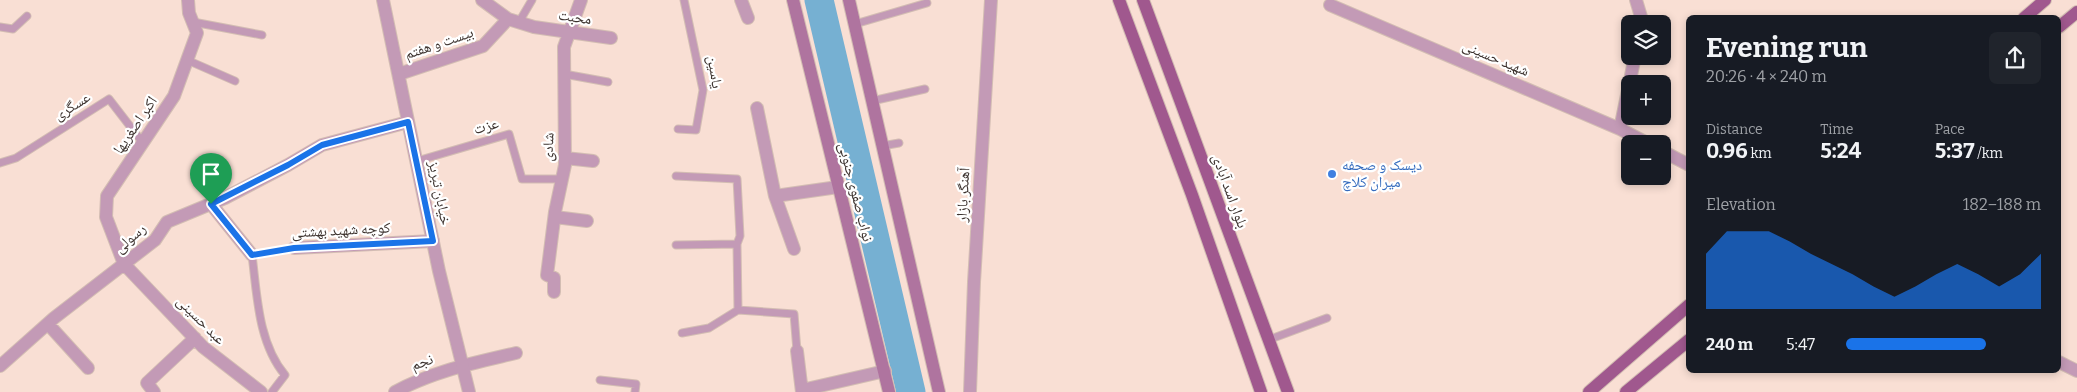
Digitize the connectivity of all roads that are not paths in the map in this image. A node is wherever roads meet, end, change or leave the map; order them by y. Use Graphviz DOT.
graph roads {
  1 [pos="188,0"];
  2 [pos="383,0"];
  3 [pos="482,0"];
  4 [pos="532,0"];
  5 [pos="582,0"];
  6 [pos="684,0"];
  7 [pos="741,0"];
  8 [pos="793,0"];
  9 [pos="849,0"];
  10 [pos="991,0"];
  11 [pos="1119,0"];
  12 [pos="1143,0"];
  13 [pos="1636,0"];
  14 [pos="2045,0"];
  15 [pos="926,3"];
  16 [pos="1330,5"];
  17 [pos="2077,12"];
  18 [pos="1640,15"];
  19 [pos="2028,15"];
  20 [pos="27,16"];
  21 [pos="748,18"];
  22 [pos="514,20"];
  23 [pos="192,22"];
  24 [pos="854,24"];
  25 [pos="2061,25"];
  26 [pos="0,27"];
  27 [pos="568,32"];
  28 [pos="262,35"];
  29 [pos="611,38"];
  30 [pos="187,60"];
  31 [pos="1633,65"];
  32 [pos="398,74"];
  33 [pos="564,74"];
  34 [pos="235,82"];
  35 [pos="608,82"];
  36 [pos="925,89"];
  37 [pos="872,101"];
  38 [pos="757,108"];
  39 [pos="408,122"];
  40 [pos="678,129"];
  41 [pos="1620,129"];
  42 [pos="1632,135"];
  43 [pos="143,143"];
  44 [pos="899,143"];
  45 [pos="882,146"];
  46 [pos="1671,156"];
  47 [pos="565,158"];
  48 [pos="416,161"];
  49 [pos="593,161"];
  50 [pos="0,163"];
  51 [pos="1686,163"];
  52 [pos="676,176"];
  53 [pos="562,179"];
  54 [pos="838,187"];
  55 [pos="775,196"];
  56 [pos="211,204"];
  57 [pos="554,217"];
  58 [pos="587,221"];
  59 [pos="433,241"];
  60 [pos="737,244"];
  61 [pos="676,245"];
  62 [pos="294,248"];
  63 [pos="794,250"];
  64 [pos="252,255"];
  65 [pos="124,264"];
  66 [pos="554,292"];
  67 [pos="1686,308"];
  68 [pos="738,310"];
  69 [pos="1327,318"];
  70 [pos="48,324"];
  71 [pos="682,333"];
  72 [pos="195,338"];
  73 [pos="1268,340"];
  74 [pos="1686,342"];
  75 [pos="797,352"];
  76 [pos="516,353"];
  77 [pos="2061,363"];
  78 [pos="0,366"];
  79 [pos="462,366"];
  80 [pos="88,368"];
  81 [pos="885,371"];
  82 [pos="2077,371"];
  83 [pos="600,380"];
  84 [pos="802,391"];
  85 [pos="154,392"];
  86 [pos="261,392"];
  87 [pos="272,392"];
  88 [pos="395,392"];
  89 [pos="469,392"];
  90 [pos="635,392"];
  91 [pos="889,392"];
  92 [pos="939,392"];
  93 [pos="970,392"];
  94 [pos="1261,392"];
  95 [pos="1288,392"];
  96 [pos="1589,392"];
  97 [pos="1626,392"];
  1 -- 23 [label="street, اکبر اصغریها"];
  2 -- 32 [label="street, خیابان تبریز"];
  3 -- 22 [label="street, محبت"];
  4 -- 22 [label="lane"];
  5 -- 27 [label="street, شادی"];
  6 -- 40 [label="lane, یاسین"];
  7 -- 21 [label="street"];
  8 -- 54 [label="main road, نواب صفوی جنوبی"];
  9 -- 24 [label="main road"];
  10 -- 93 [label="street, آهنگر بازار"];
  11 -- 94 [label="main road"];
  12 -- 73 [label="main road, بلوار اسد آبادی"];
  13 -- 18 [label="street"];
  14 -- 19 [label="main road"];
  15 -- 24 [label="lane"];
  16 -- 41 [label="street, شهید حسینی"];
  17 -- 25 [label="main road"];
  20 -- 26 [label="lane"];
  22 -- 27 [label="street, محبت"];
  22 -- 32 [label="street, بیست و هفتم"];
  23 -- 28 [label="lane"];
  23 -- 30 [label="street, اکبر اصغریها"];
  24 -- 37 [label="main road"];
  27 -- 29 [label="street, محبت"];
  27 -- 33 [label="street, شادی"];
  30 -- 34 [label="lane"];
  30 -- 43 [label="street, اکبر اصغریها"];
  31 -- 41 [label="street"];
  32 -- 39 [label="street, خیابان تبریز"];
  33 -- 35 [label="lane"];
  33 -- 47 [label="street, شادی"];
  36 -- 37 [label="lane"];
  37 -- 45 [label="main road"];
  38 -- 55 [label="street"];
  39 -- 48 [label="street, خیابان تبریز"];
  39 -- 56 [label="street, رسولی"];
  41 -- 42 [label="street, شهید حسینی"];
  43 -- 50 [label="lane, عسگری"];
  43 -- 65 [label="street, اکبر اصغریها"];
  44 -- 45 [label="lane"];
  45 -- 92 [label="main road"];
  46 -- 51 [label="street"];
  47 -- 49 [label="street"];
  47 -- 53 [label="street, شادی"];
  48 -- 53 [label="lane, عزت"];
  48 -- 59 [label="street, خیابان تبریز"];
  52 -- 60 [label="lane"];
  53 -- 57 [label="street, شادی"];
  54 -- 55 [label="street"];
  54 -- 81 [label="main road, نواب صفوی جنوبی"];
  55 -- 63 [label="street"];
  56 -- 64 [label="street"];
  56 -- 65 [label="street, رسولی"];
  57 -- 58 [label="street"];
  57 -- 66 [label="street, شادی"];
  59 -- 62 [label="street, کوچه شهید بهشتی"];
  59 -- 79 [label="street, خیابان تبریز"];
  60 -- 61 [label="lane"];
  60 -- 68 [label="lane"];
  64 -- 87 [label="lane"];
  65 -- 70 [label="street, رسولی"];
  65 -- 72 [label="street, عبد حسینی"];
  67 -- 96 [label="main road"];
  68 -- 71 [label="lane"];
  68 -- 75 [label="lane"];
  69 -- 73 [label="lane"];
  70 -- 78 [label="street, رسولی"];
  70 -- 80 [label="street"];
  72 -- 85 [label="street"];
  72 -- 86 [label="street, عبد حسینی"];
  73 -- 95 [label="main road, بلوار اسد آبادی"];
  74 -- 97 [label="main road"];
  75 -- 84 [label="street"];
  76 -- 79 [label="street, نجم"];
  77 -- 82 [label="street"];
  79 -- 88 [label="street, نجم"];
  79 -- 89 [label="street, خیابان تبریز"];
  81 -- 84 [label="street"];
  81 -- 91 [label="main road, نواب صفوی جنوبی"];
  83 -- 90 [label="lane"];
}
